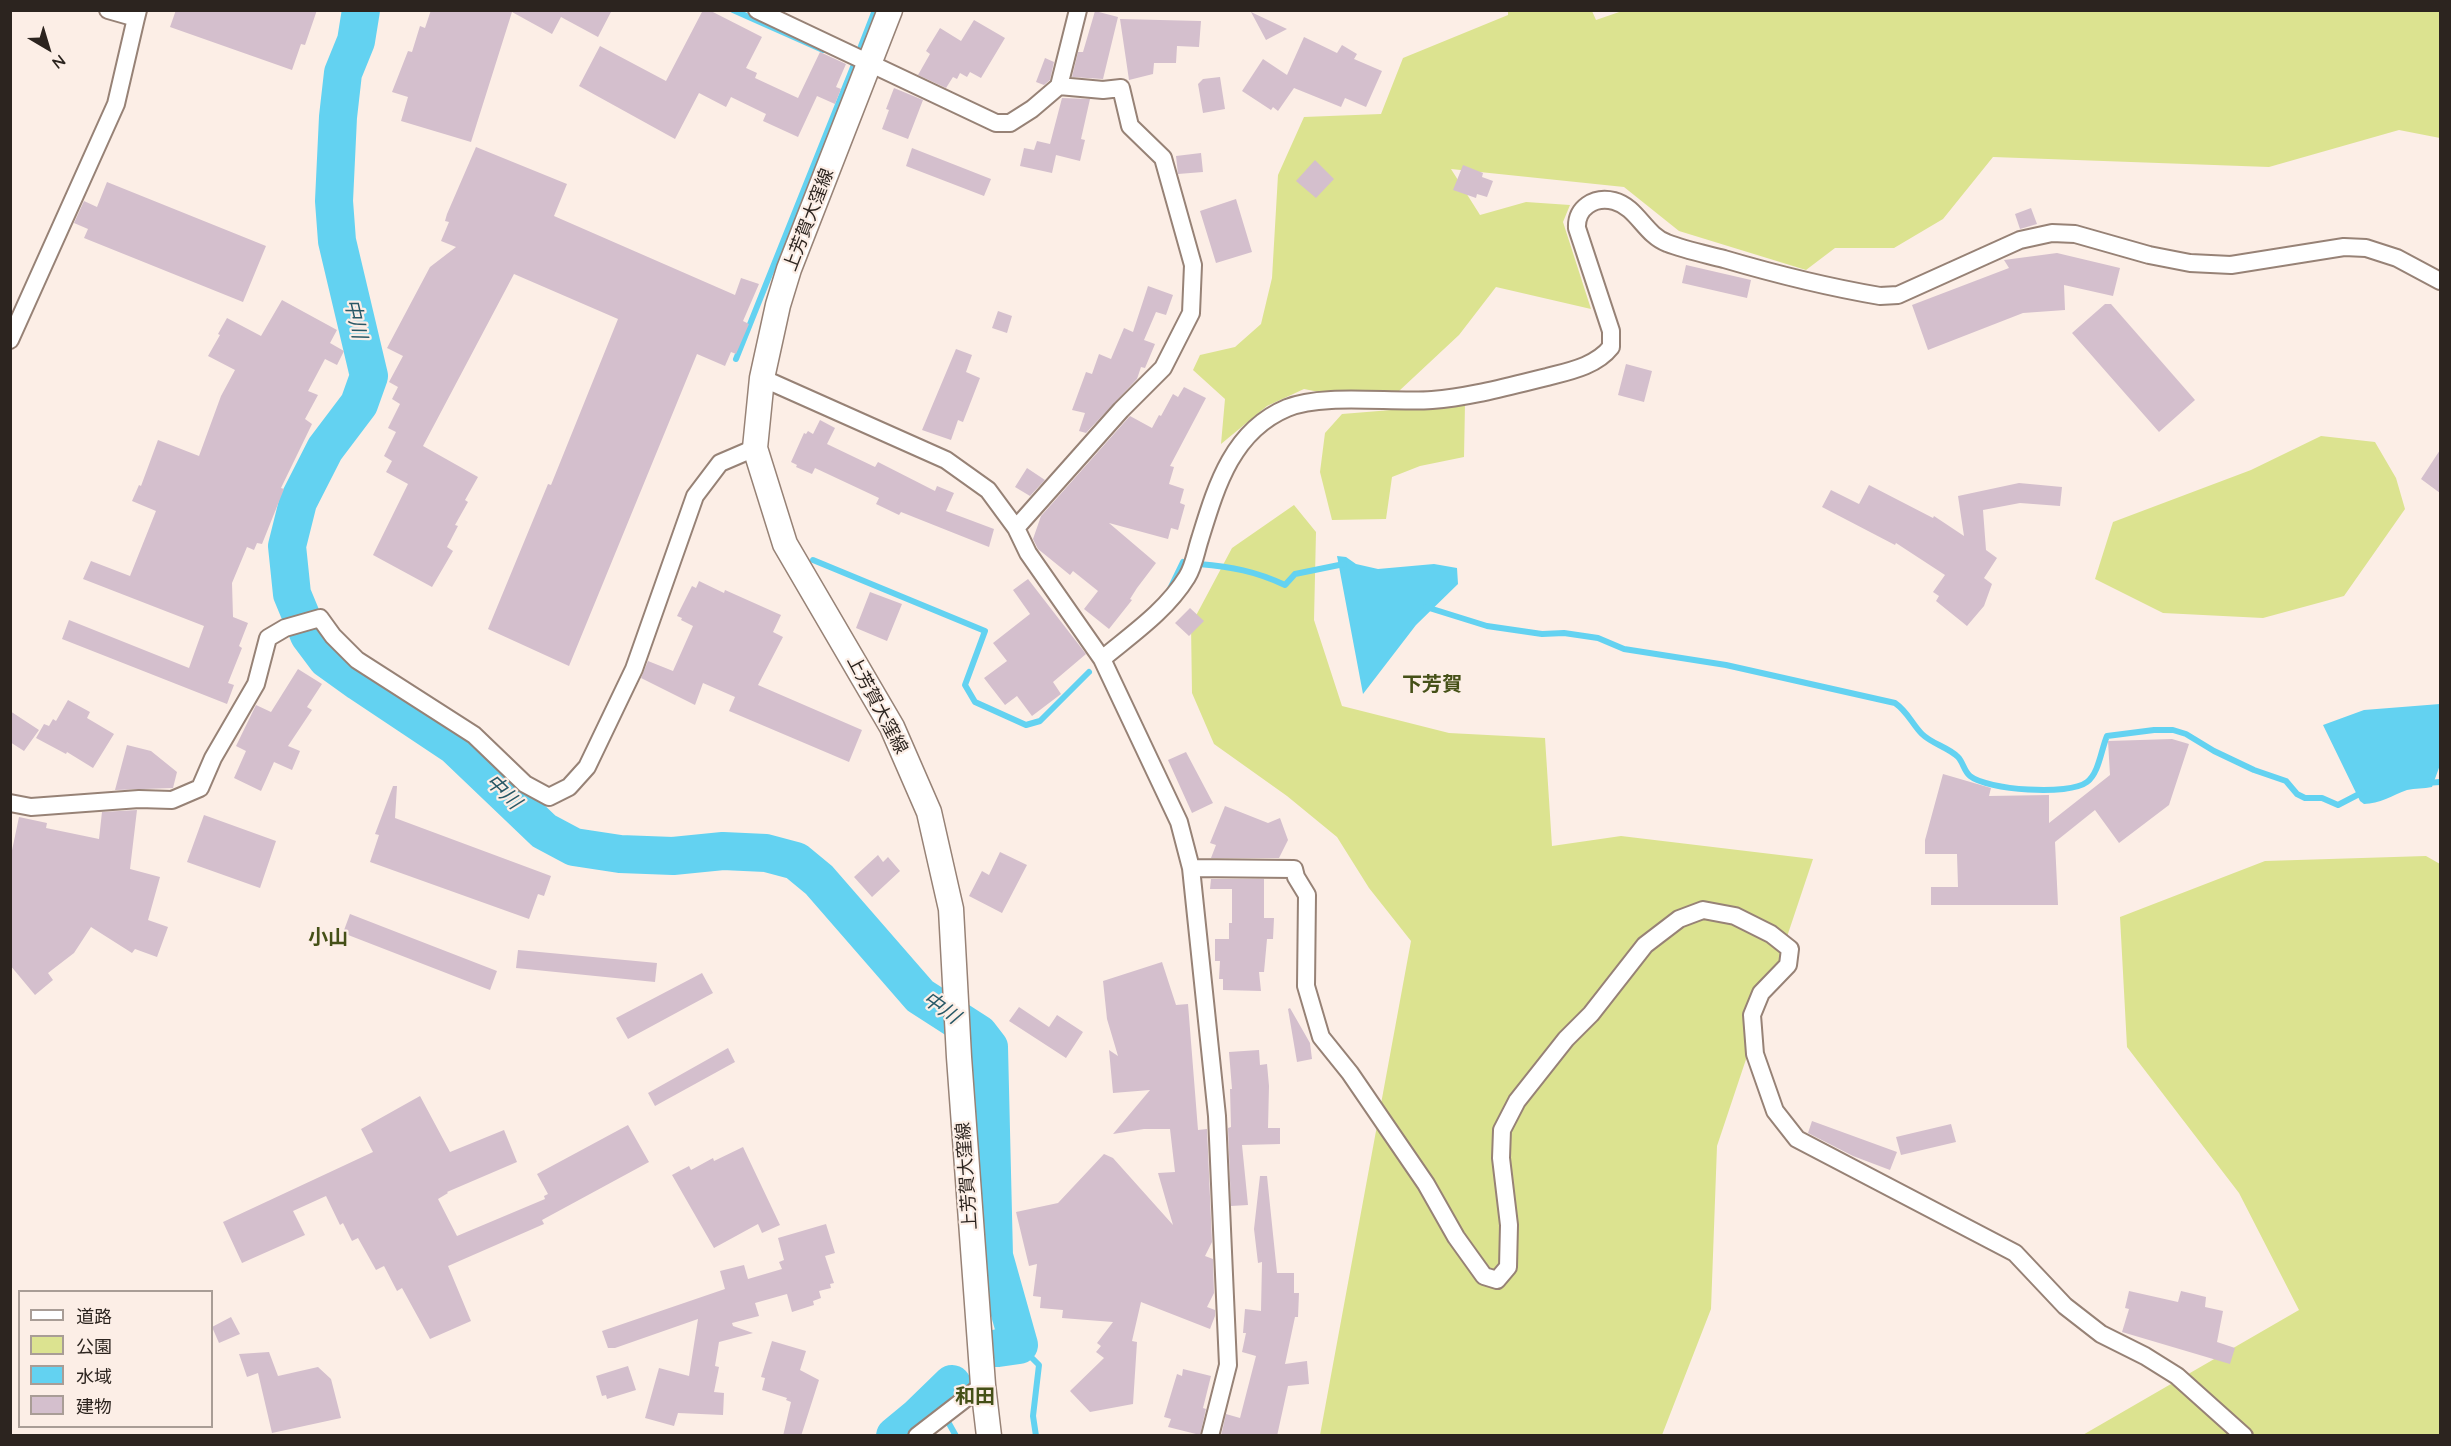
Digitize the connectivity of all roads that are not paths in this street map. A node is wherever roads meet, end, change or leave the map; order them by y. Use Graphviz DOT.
graph roads {
  1 [pos="108,10"];
  2 [pos="757,10"];
  3 [pos="890,10"];
  4 [pos="1078,10"];
  5 [pos="137,14"];
  6 [pos="869,63"];
  7 [pos="1059,86"];
  8 [pos="2440,281"];
  9 [pos="10,340"];
  10 [pos="762,378"];
  11 [pos="755,448"];
  12 [pos="1016,528"];
  13 [pos="1102,659"];
  14 [pos="10,803"];
  15 [pos="1191,868"];
  16 [pos="983,1385"];
  17 [pos="917,1436"];
  18 [pos="989,1436"];
  19 [pos="1210,1436"];
  20 [pos="2244,1436"];
  1 -- 5 [label="street"];
  2 -- 6 [label="street"];
  3 -- 6 [label="main road, 上芳賀大窪線"];
  4 -- 7 [label="street"];
  5 -- 9 [label="street"];
  6 -- 7 [label="street"];
  6 -- 10 [label="main road, 上芳賀大窪線"];
  7 -- 12 [label="street"];
  8 -- 13 [label="street"];
  10 -- 11 [label="main road, 上芳賀大窪線"];
  10 -- 12 [label="street"];
  11 -- 14 [label="street"];
  11 -- 16 [label="main road, 上芳賀大窪線"];
  12 -- 13 [label="street"];
  13 -- 15 [label="street"];
  15 -- 19 [label="street"];
  15 -- 20 [label="street"];
  16 -- 17 [label="street"];
  16 -- 18 [label="main road, 上芳賀大窪線"];
}
